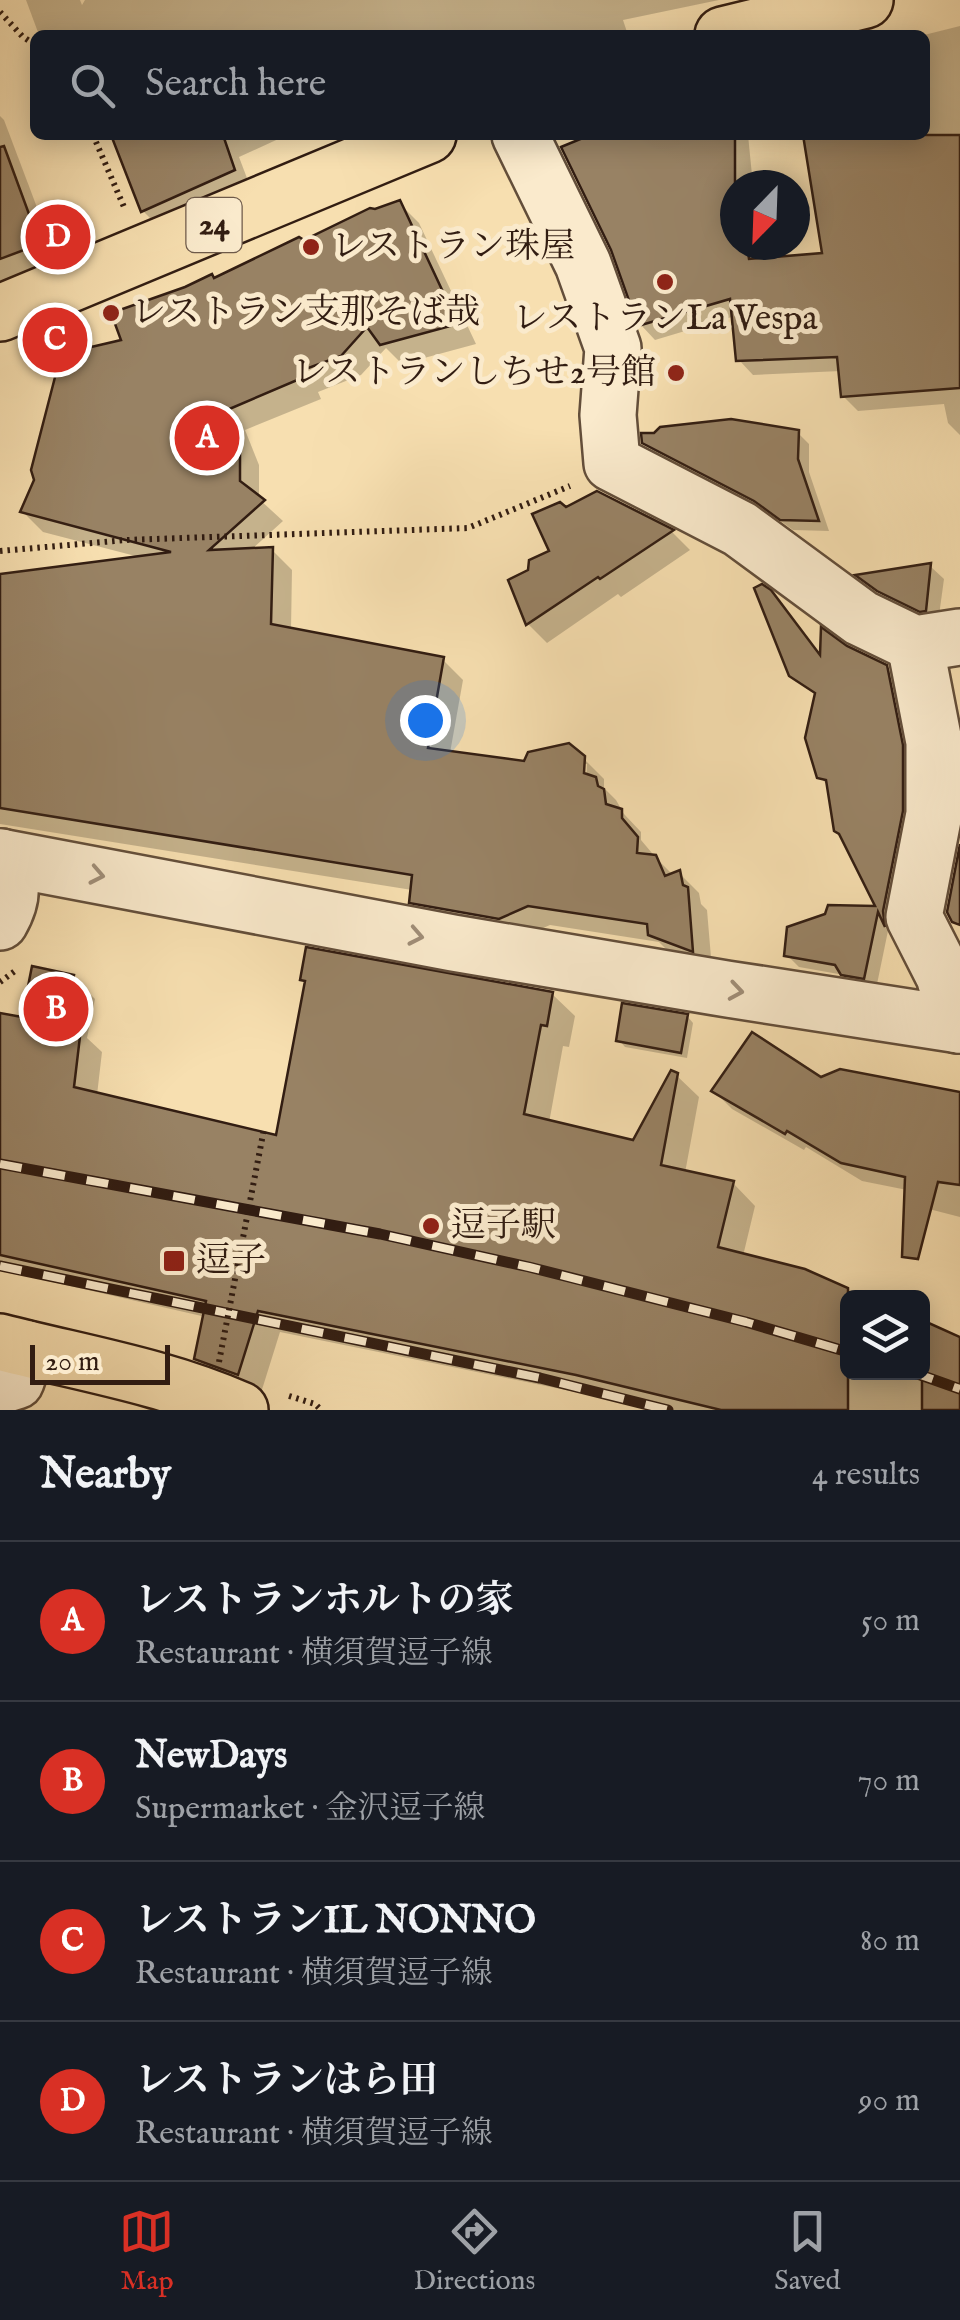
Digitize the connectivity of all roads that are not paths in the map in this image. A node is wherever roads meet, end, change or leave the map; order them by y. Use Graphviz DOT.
graph roads {
  1 [pos="865,0"];
  2 [pos="743,30"];
  3 [pos="416,140"];
  4 [pos="522,140"];
  5 [pos="0,314"];
  6 [pos="938,640"];
  7 [pos="0,857"];
  8 [pos="0,922"];
  9 [pos="959,1025"];
  10 [pos="9,1359"];
  11 [pos="229,1386"];
  1 -- 2 [label="main road"];
  3 -- 5 [label="main road, 24"];
  4 -- 6 [label="street"];
  6 -- 9 [label="street"];
  7 -- 8 [label="street"];
  7 -- 9 [label="street, one-way"];
  10 -- 11 [label="main road"];
}
